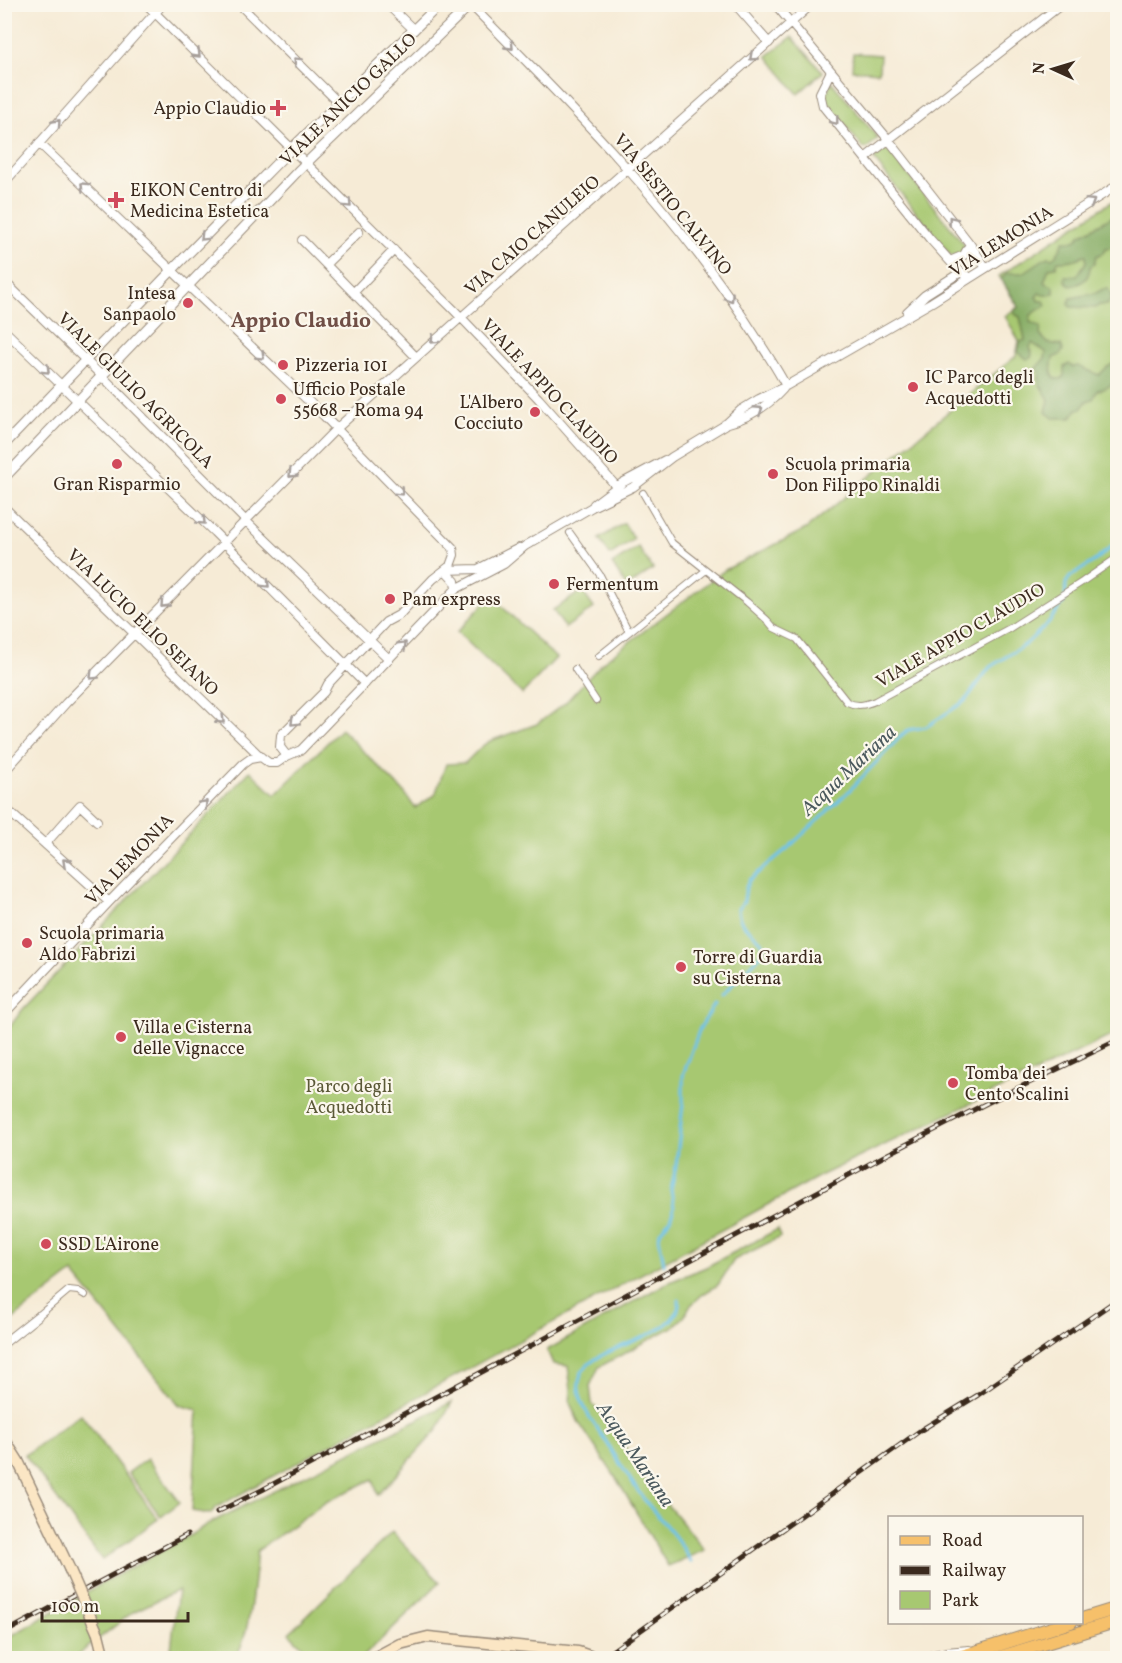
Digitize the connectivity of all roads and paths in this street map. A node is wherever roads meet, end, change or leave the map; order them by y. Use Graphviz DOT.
graph roads {
  1 [pos="146,4"];
  2 [pos="163,4"];
  3 [pos="239,4"];
  4 [pos="387,4"];
  5 [pos="440,4"];
  6 [pos="735,4"];
  7 [pos="775,4"];
  8 [pos="812,4"];
  9 [pos="1062,4"];
  10 [pos="470,5"];
  11 [pos="155,13"];
  12 [pos="791,23"];
  13 [pos="414,30"];
  14 [pos="769,43"];
  15 [pos="831,71"];
  16 [pos="338,102"];
  17 [pos="888,139"];
  18 [pos="39,143"];
  19 [pos="292,148"];
  20 [pos="865,158"];
  21 [pos="306,162"];
  22 [pos="629,169"];
  23 [pos="4,183"];
  24 [pos="1118,185"];
  25 [pos="359,232"];
  26 [pos="302,240"];
  27 [pos="970,244"];
  28 [pos="394,250"];
  29 [pos="950,261"];
  30 [pos="326,264"];
  31 [pos="986,268"];
  32 [pos="172,270"];
  33 [pos="961,272"];
  34 [pos="970,278"];
  35 [pos="4,281"];
  36 [pos="188,286"];
  37 [pos="354,292"];
  38 [pos="460,317"];
  39 [pos="899,319"];
  40 [pos="4,330"];
  41 [pos="416,357"];
  42 [pos="86,360"];
  43 [pos="102,376"];
  44 [pos="62,385"];
  45 [pos="786,386"];
  46 [pos="78,401"];
  47 [pos="336,429"];
  48 [pos="4,445"];
  49 [pos="672,458"];
  50 [pos="4,478"];
  51 [pos="628,479"];
  52 [pos="616,486"];
  53 [pos="633,487"];
  54 [pos="643,493"];
  55 [pos="4,507"];
  56 [pos="592,507"];
  57 [pos="246,521"];
  58 [pos="570,533"];
  59 [pos="224,543"];
  60 [pos="525,546"];
  61 [pos="1118,556"];
  62 [pos="445,570"];
  63 [pos="705,571"];
  64 [pos="456,589"];
  65 [pos="629,632"];
  66 [pos="134,635"];
  67 [pos="369,639"];
  68 [pos="599,656"];
  69 [pos="389,659"];
  70 [pos="346,664"];
  71 [pos="575,669"];
  72 [pos="365,684"];
  73 [pos="596,701"];
  74 [pos="287,756"];
  75 [pos="261,757"];
  76 [pos="4,772"];
  77 [pos="4,807"];
  78 [pos="97,820"];
  79 [pos="46,843"];
  80 [pos="109,902"];
  81 [pos="5,1011"];
  82 [pos="85,1295"];
  83 [pos="38,1316"];
  84 [pos="4,1343"];
  85 [pos="4,1439"];
  86 [pos="1118,1608"];
  87 [pos="1083,1619"];
  88 [pos="1118,1621"];
  89 [pos="1068,1624"];
  90 [pos="986,1648"];
  91 [pos="104,1659"];
  92 [pos="374,1659"];
  93 [pos="595,1659"];
  94 [pos="921,1659"];
  95 [pos="956,1659"];
  96 [pos="997,1659"];
  1 -- 11 [label="street, VIALE APPIO CLAUDIO"];
  2 -- 11 [label="street"];
  16 -- 3 [label="street, one-way"];
  4 -- 13 [label="street"];
  5 -- 13 [label="street, VIALE ANICIO GALLO"];
  6 -- 14 [label="street"];
  7 -- 12 [label="street"];
  8 -- 12 [label="street, VIA CAIO CANULEIO"];
  9 -- 17 [label="street"];
  10 -- 21 [label="street, VIALE ANICIO GALLO"];
  10 -- 22 [label="street, VIA SESTIO CALVINO, one-way"];
  18 -- 11 [label="street, one-way"];
  11 -- 19 [label="street, VIALE APPIO CLAUDIO, one-way"];
  12 -- 14 [label="street, VIA CAIO CANULEIO"];
  12 -- 15 [label="street"];
  13 -- 16 [label="street, VIALE ANICIO GALLO"];
  14 -- 22 [label="street, VIA CAIO CANULEIO, one-way"];
  15 -- 17 [label="street"];
  15 -- 20 [label="street, one-way"];
  16 -- 19 [label="street, VIALE ANICIO GALLO"];
  17 -- 20 [label="street"];
  27 -- 17 [label="street, one-way"];
  18 -- 23 [label="street"];
  32 -- 18 [label="street, one-way"];
  19 -- 21 [label="street, VIALE APPIO CLAUDIO"];
  19 -- 32 [label="street, VIALE ANICIO GALLO, one-way"];
  20 -- 29 [label="street"];
  21 -- 28 [label="street, VIALE APPIO CLAUDIO, one-way"];
  21 -- 36 [label="street, VIALE ANICIO GALLO"];
  22 -- 38 [label="street, VIA CAIO CANULEIO"];
  22 -- 45 [label="street, VIA SESTIO CALVINO, one-way"];
  31 -- 24 [label="street, VIA LEMONIA, one-way"];
  25 -- 30 [label="street"];
  26 -- 30 [label="street"];
  27 -- 29 [label="street"];
  27 -- 31 [label="street"];
  28 -- 37 [label="street"];
  28 -- 38 [label="street, VIALE APPIO CLAUDIO"];
  29 -- 33 [label="street"];
  30 -- 37 [label="street"];
  31 -- 34 [label="street, VIA LEMONIA"];
  32 -- 36 [label="street"];
  32 -- 42 [label="street, VIALE ANICIO GALLO"];
  33 -- 34 [label="street"];
  33 -- 39 [label="street, VIA LEMONIA"];
  34 -- 39 [label="street, VIA LEMONIA"];
  35 -- 42 [label="street, VIALE GIULIO AGRICOLA"];
  36 -- 43 [label="street, VIALE ANICIO GALLO"];
  36 -- 47 [label="street, one-way"];
  37 -- 41 [label="street"];
  38 -- 41 [label="street, VIA CAIO CANULEIO, one-way"];
  38 -- 52 [label="street, VIALE APPIO CLAUDIO"];
  39 -- 45 [label="street, VIA LEMONIA"];
  40 -- 44 [label="street, one-way"];
  41 -- 47 [label="street, VIA CAIO CANULEIO"];
  42 -- 43 [label="street, VIALE GIULIO AGRICOLA"];
  42 -- 44 [label="street, VIALE ANICIO GALLO"];
  43 -- 46 [label="street, VIALE ANICIO GALLO"];
  43 -- 57 [label="street, VIALE GIULIO AGRICOLA"];
  44 -- 46 [label="street"];
  44 -- 48 [label="street, VIALE ANICIO GALLO"];
  45 -- 49 [label="street, VIA LEMONIA"];
  46 -- 50 [label="street, VIALE ANICIO GALLO"];
  46 -- 59 [label="street, one-way"];
  47 -- 57 [label="street, VIA CAIO CANULEIO, one-way"];
  47 -- 62 [label="street, one-way"];
  49 -- 51 [label="street, VIA LEMONIA"];
  49 -- 53 [label="street, VIA LEMONIA"];
  51 -- 52 [label="street, VIA LEMONIA"];
  51 -- 53 [label="street"];
  52 -- 56 [label="street, VIA LEMONIA"];
  53 -- 56 [label="street, VIA LEMONIA"];
  54 -- 63 [label="street, VIALE APPIO CLAUDIO"];
  55 -- 66 [label="street, VIA LUCIO ELIO SEIANO"];
  56 -- 60 [label="street, VIA LEMONIA"];
  57 -- 59 [label="street, VIA CAIO CANULEIO"];
  57 -- 67 [label="street, VIALE GIULIO AGRICOLA"];
  58 -- 65 [label="street"];
  59 -- 66 [label="street, VIA CAIO CANULEIO, one-way"];
  59 -- 70 [label="street, one-way"];
  60 -- 62 [label="street, VIA LEMONIA"];
  60 -- 64 [label="street, VIA LEMONIA"];
  61 -- 63 [label="street, VIALE APPIO CLAUDIO"];
  62 -- 64 [label="street"];
  62 -- 67 [label="street"];
  63 -- 65 [label="street"];
  69 -- 64 [label="street, VIA LEMONIA, one-way"];
  65 -- 68 [label="street"];
  66 -- 75 [label="street, VIA LUCIO ELIO SEIANO, one-way"];
  66 -- 76 [label="street, VIA CAIO CANULEIO, one-way"];
  67 -- 69 [label="street, VIALE GIULIO AGRICOLA"];
  67 -- 70 [label="street"];
  69 -- 72 [label="street, VIA LEMONIA"];
  70 -- 72 [label="street"];
  70 -- 74 [label="street, one-way"];
  71 -- 73 [label="street"];
  72 -- 74 [label="street, VIA LEMONIA"];
  74 -- 75 [label="street, VIA LEMONIA"];
  80 -- 75 [label="street, VIA LEMONIA, one-way"];
  77 -- 79 [label="street"];
  78 -- 79 [label="street"];
  80 -- 79 [label="street, one-way"];
  80 -- 81 [label="street, VIA LEMONIA"];
  82 -- 83 [label="street"];
  83 -- 84 [label="street"];
  85 -- 91 [label="main road, bridge"];
  86 -- 87 [label="main road"];
  88 -- 96 [label="main road"];
  89 -- 90 [label="main road"];
  90 -- 94 [label="street"];
  90 -- 95 [label="main road"];
  92 -- 93 [label="main road"];
}
